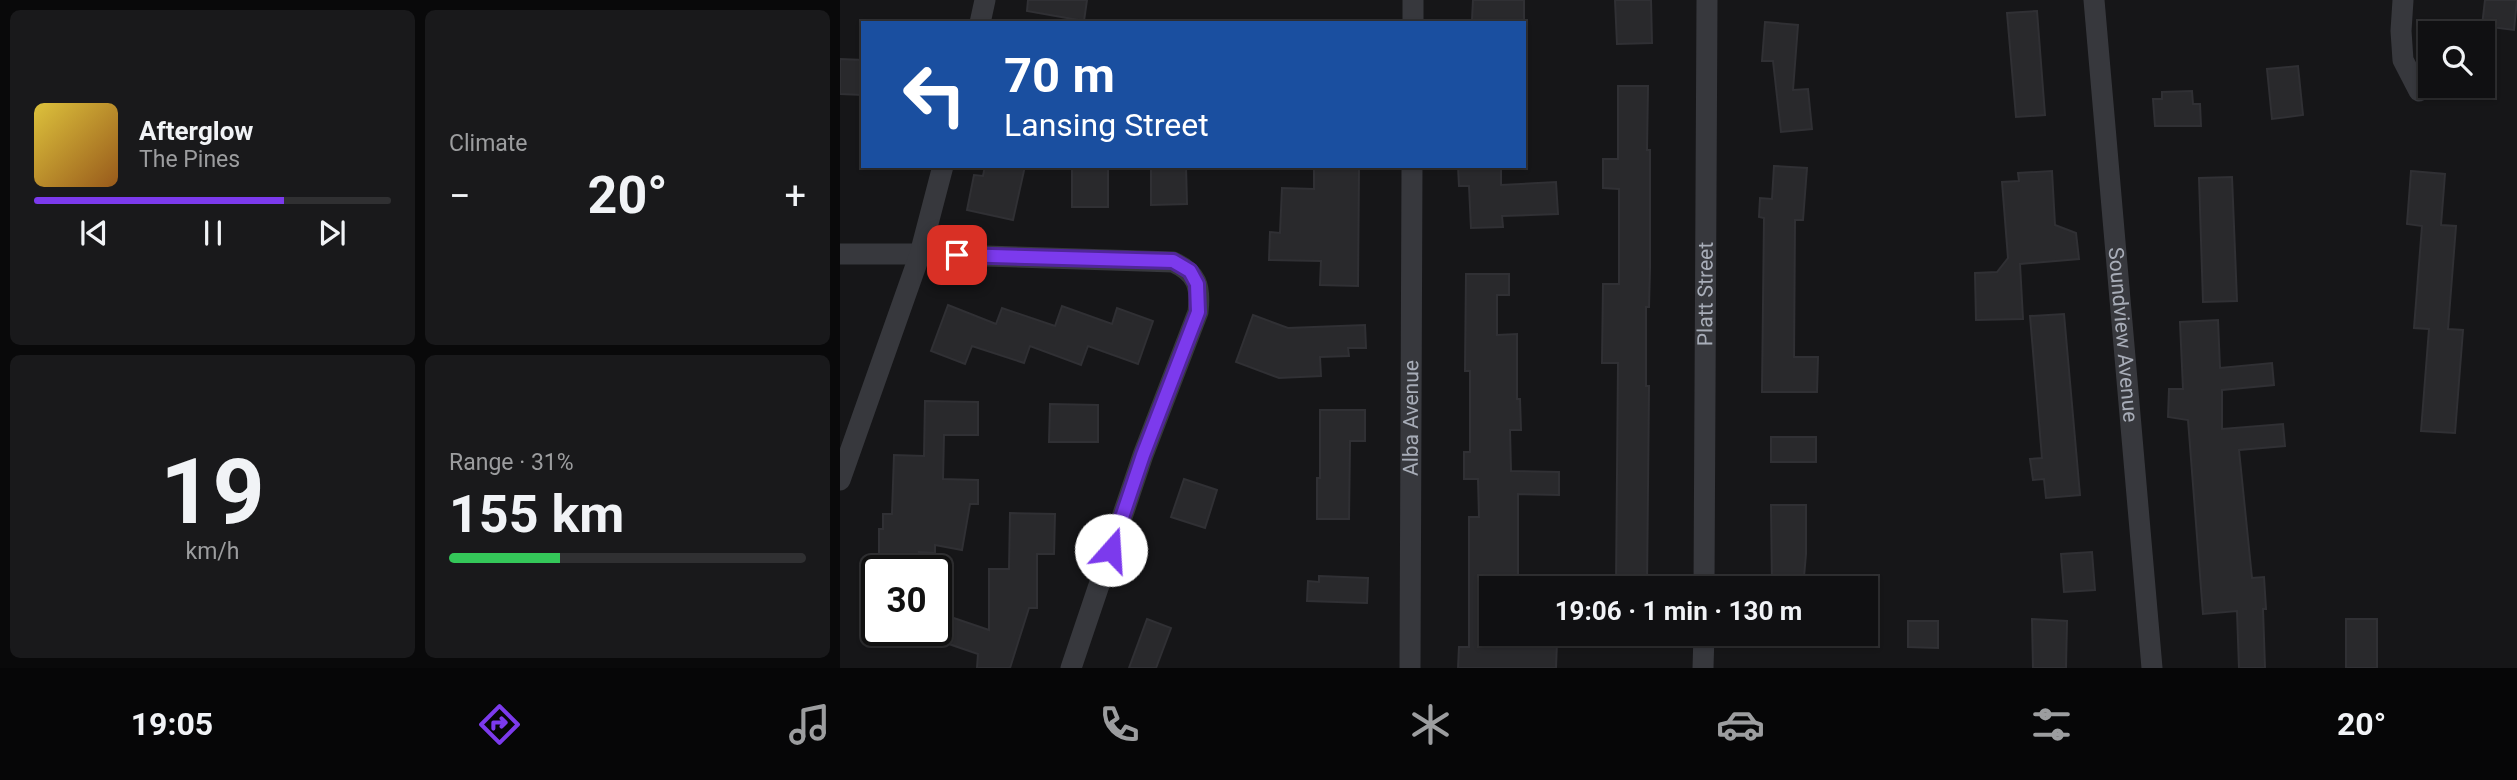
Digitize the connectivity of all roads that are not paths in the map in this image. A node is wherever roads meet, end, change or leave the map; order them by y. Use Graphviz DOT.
graph roads {
  1 [pos="985,0"];
  2 [pos="1413,0"];
  3 [pos="1707,0"];
  4 [pos="2094,0"];
  5 [pos="2403,0"];
  6 [pos="980,21"];
  7 [pos="1413,21"];
  8 [pos="2418,91"];
  9 [pos="942,168"];
  10 [pos="1412,168"];
  11 [pos="840,254"];
  12 [pos="920,254"];
  13 [pos="840,480"];
  14 [pos="1704,576"];
  15 [pos="1704,646"];
  16 [pos="1070,668"];
  17 [pos="1410,668"];
  18 [pos="1703,668"];
  19 [pos="2152,668"];
  1 -- 6 [label="street"];
  2 -- 7 [label="street"];
  3 -- 14 [label="street, Platt Street"];
  4 -- 19 [label="street, Soundview Avenue"];
  5 -- 8 [label="street"];
  9 -- 12 [label="street"];
  10 -- 17 [label="street, Alba Avenue"];
  11 -- 12 [label="street"];
  12 -- 13 [label="street"];
  12 -- 16 [label="street"];
  15 -- 18 [label="street"];
}
